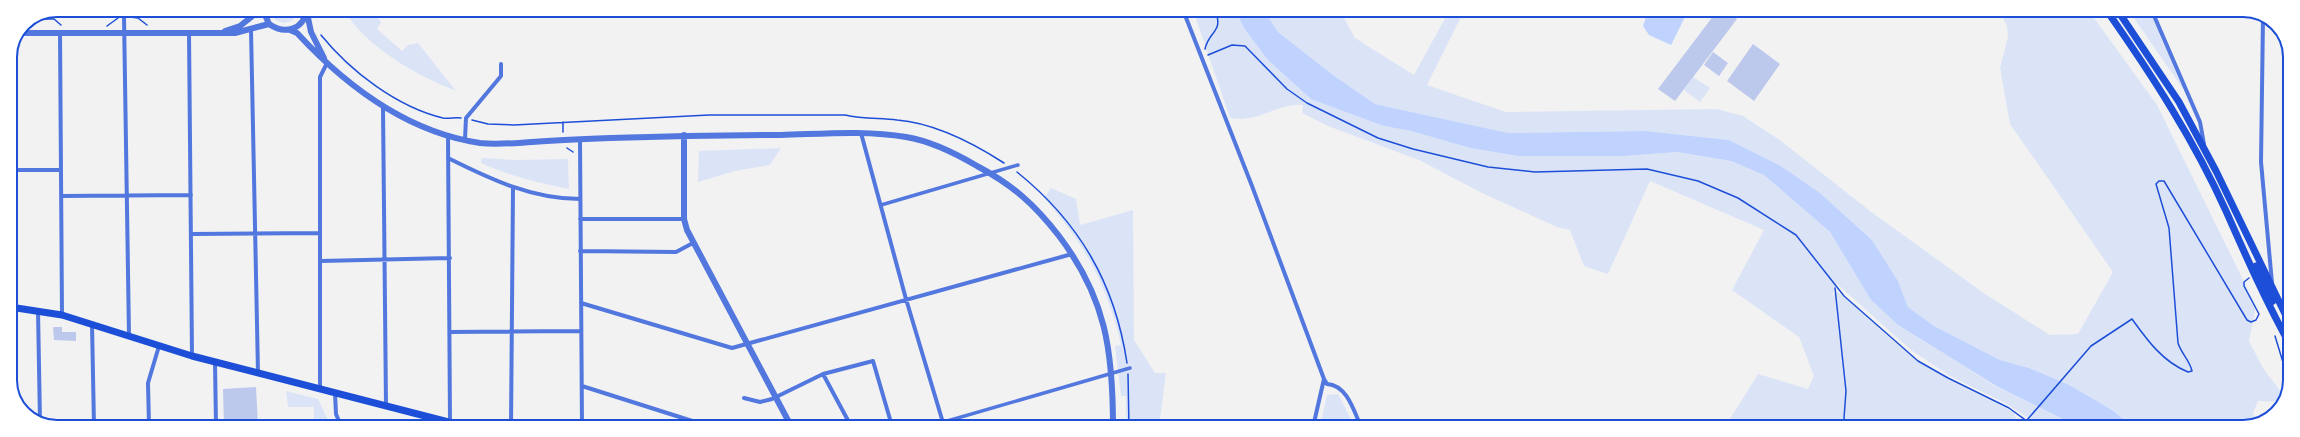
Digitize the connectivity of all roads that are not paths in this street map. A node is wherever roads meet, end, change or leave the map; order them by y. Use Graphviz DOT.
graph roads {
  1 [pos="124,17"];
  2 [pos="251,17"];
  3 [pos="266,17"];
  4 [pos="304,17"];
  5 [pos="308,17"];
  6 [pos="1187,17"];
  7 [pos="2111,17"];
  8 [pos="2122,17"];
  9 [pos="2155,17"];
  10 [pos="2263,22"];
  11 [pos="269,24"];
  12 [pos="62,29"];
  13 [pos="250,30"];
  14 [pos="290,30"];
  15 [pos="26,32"];
  16 [pos="219,32"];
  17 [pos="189,33"];
  18 [pos="124,34"];
  19 [pos="327,63"];
  20 [pos="501,64"];
  21 [pos="383,108"];
  22 [pos="861,133"];
  23 [pos="448,134"];
  24 [pos="684,135"];
  25 [pos="464,139"];
  26 [pos="580,139"];
  27 [pos="2205,149"];
  28 [pos="448,158"];
  29 [pos="1018,165"];
  30 [pos="17,170"];
  31 [pos="60,170"];
  32 [pos="991,174"];
  33 [pos="513,188"];
  34 [pos="191,195"];
  35 [pos="61,196"];
  36 [pos="127,196"];
  37 [pos="580,200"];
  38 [pos="881,205"];
  39 [pos="2227,212"];
  40 [pos="580,219"];
  41 [pos="684,219"];
  42 [pos="320,233"];
  43 [pos="192,234"];
  44 [pos="255,234"];
  45 [pos="693,243"];
  46 [pos="580,251"];
  47 [pos="1072,254"];
  48 [pos="385,258"];
  49 [pos="450,258"];
  50 [pos="320,261"];
  51 [pos="2272,287"];
  52 [pos="906,299"];
  53 [pos="2273,301"];
  54 [pos="581,303"];
  55 [pos="17,309"];
  56 [pos="2283,309"];
  57 [pos="38,311"];
  58 [pos="62,315"];
  59 [pos="92,323"];
  60 [pos="511,330"];
  61 [pos="581,331"];
  62 [pos="2283,331"];
  63 [pos="450,332"];
  64 [pos="129,336"];
  65 [pos="747,345"];
  66 [pos="159,346"];
  67 [pos="192,356"];
  68 [pos="215,362"];
  69 [pos="1129,368"];
  70 [pos="258,373"];
  71 [pos="1112,373"];
  72 [pos="824,374"];
  73 [pos="1324,379"];
  74 [pos="582,386"];
  75 [pos="320,389"];
  76 [pos="335,393"];
  77 [pos="776,397"];
  78 [pos="744,398"];
  79 [pos="386,405"];
  80 [pos="40,416"];
  81 [pos="94,420"];
  82 [pos="149,420"];
  83 [pos="216,420"];
  84 [pos="338,420"];
  85 [pos="442,420"];
  86 [pos="450,420"];
  87 [pos="511,420"];
  88 [pos="582,420"];
  89 [pos="689,420"];
  90 [pos="789,420"];
  91 [pos="848,420"];
  92 [pos="890,420"];
  93 [pos="942,420"];
  94 [pos="960,420"];
  95 [pos="1114,420"];
  96 [pos="1315,420"];
  97 [pos="1358,420"];
  1 -- 18 [label="street"];
  2 -- 16 [label="street"];
  3 -- 11 [label="street"];
  4 -- 14 [label="street"];
  5 -- 19 [label="street"];
  6 -- 73 [label="street"];
  7 -- 39 [label="main road"];
  8 -- 27 [label="main road"];
  9 -- 27 [label="street"];
  10 -- 51 [label="street"];
  11 -- 13 [label="street"];
  11 -- 14 [label="street"];
  12 -- 15 [label="street"];
  12 -- 18 [label="street"];
  12 -- 31 [label="street"];
  13 -- 16 [label="street"];
  13 -- 44 [label="street"];
  14 -- 19 [label="street"];
  16 -- 17 [label="street"];
  17 -- 18 [label="street"];
  17 -- 34 [label="street"];
  18 -- 36 [label="street"];
  19 -- 21 [label="street"];
  19 -- 42 [label="street"];
  20 -- 25 [label="street"];
  21 -- 23 [label="street"];
  21 -- 48 [label="street"];
  22 -- 24 [label="street"];
  22 -- 32 [label="street"];
  22 -- 38 [label="street"];
  23 -- 25 [label="street"];
  23 -- 28 [label="street"];
  24 -- 26 [label="street"];
  24 -- 41 [label="street"];
  25 -- 26 [label="street"];
  26 -- 37 [label="street"];
  27 -- 51 [label="main road"];
  28 -- 33 [label="street"];
  28 -- 49 [label="street"];
  29 -- 32 [label="street"];
  30 -- 31 [label="street"];
  31 -- 35 [label="street"];
  32 -- 38 [label="street"];
  32 -- 47 [label="street"];
  33 -- 37 [label="street"];
  33 -- 60 [label="street"];
  34 -- 36 [label="street"];
  34 -- 43 [label="street"];
  35 -- 36 [label="street"];
  35 -- 58 [label="street"];
  36 -- 64 [label="street"];
  37 -- 40 [label="street"];
  38 -- 52 [label="street"];
  39 -- 53 [label="main road"];
  39 -- 62 [label="main road"];
  40 -- 41 [label="street"];
  40 -- 46 [label="street"];
  41 -- 45 [label="street"];
  42 -- 44 [label="street"];
  42 -- 50 [label="street"];
  43 -- 44 [label="street"];
  43 -- 67 [label="street"];
  44 -- 70 [label="street"];
  45 -- 46 [label="street"];
  45 -- 65 [label="street"];
  46 -- 54 [label="street"];
  47 -- 52 [label="street"];
  47 -- 71 [label="street"];
  48 -- 49 [label="street"];
  48 -- 50 [label="street"];
  48 -- 79 [label="street"];
  49 -- 63 [label="street"];
  50 -- 75 [label="street"];
  51 -- 56 [label="main road"];
  52 -- 65 [label="street"];
  52 -- 93 [label="street"];
  54 -- 61 [label="street"];
  54 -- 65 [label="street"];
  55 -- 57 [label="main road"];
  57 -- 58 [label="main road"];
  57 -- 80 [label="street"];
  58 -- 59 [label="main road"];
  59 -- 64 [label="main road"];
  59 -- 81 [label="street"];
  60 -- 61 [label="street"];
  60 -- 63 [label="street"];
  60 -- 87 [label="street"];
  61 -- 74 [label="street"];
  63 -- 86 [label="street"];
  64 -- 66 [label="main road"];
  65 -- 77 [label="street"];
  66 -- 67 [label="main road"];
  66 -- 82 [label="street"];
  67 -- 68 [label="main road"];
  68 -- 70 [label="main road"];
  68 -- 83 [label="street"];
  69 -- 71 [label="street"];
  70 -- 75 [label="main road"];
  71 -- 94 [label="street"];
  71 -- 95 [label="street"];
  72 -- 77 [label="street"];
  72 -- 91 [label="street"];
  72 -- 92 [label="street"];
  73 -- 96 [label="street"];
  73 -- 97 [label="street"];
  74 -- 88 [label="street"];
  74 -- 89 [label="street"];
  75 -- 76 [label="main road"];
  76 -- 79 [label="main road"];
  76 -- 84 [label="street"];
  77 -- 78 [label="street"];
  77 -- 90 [label="street"];
  79 -- 85 [label="main road"];
}
